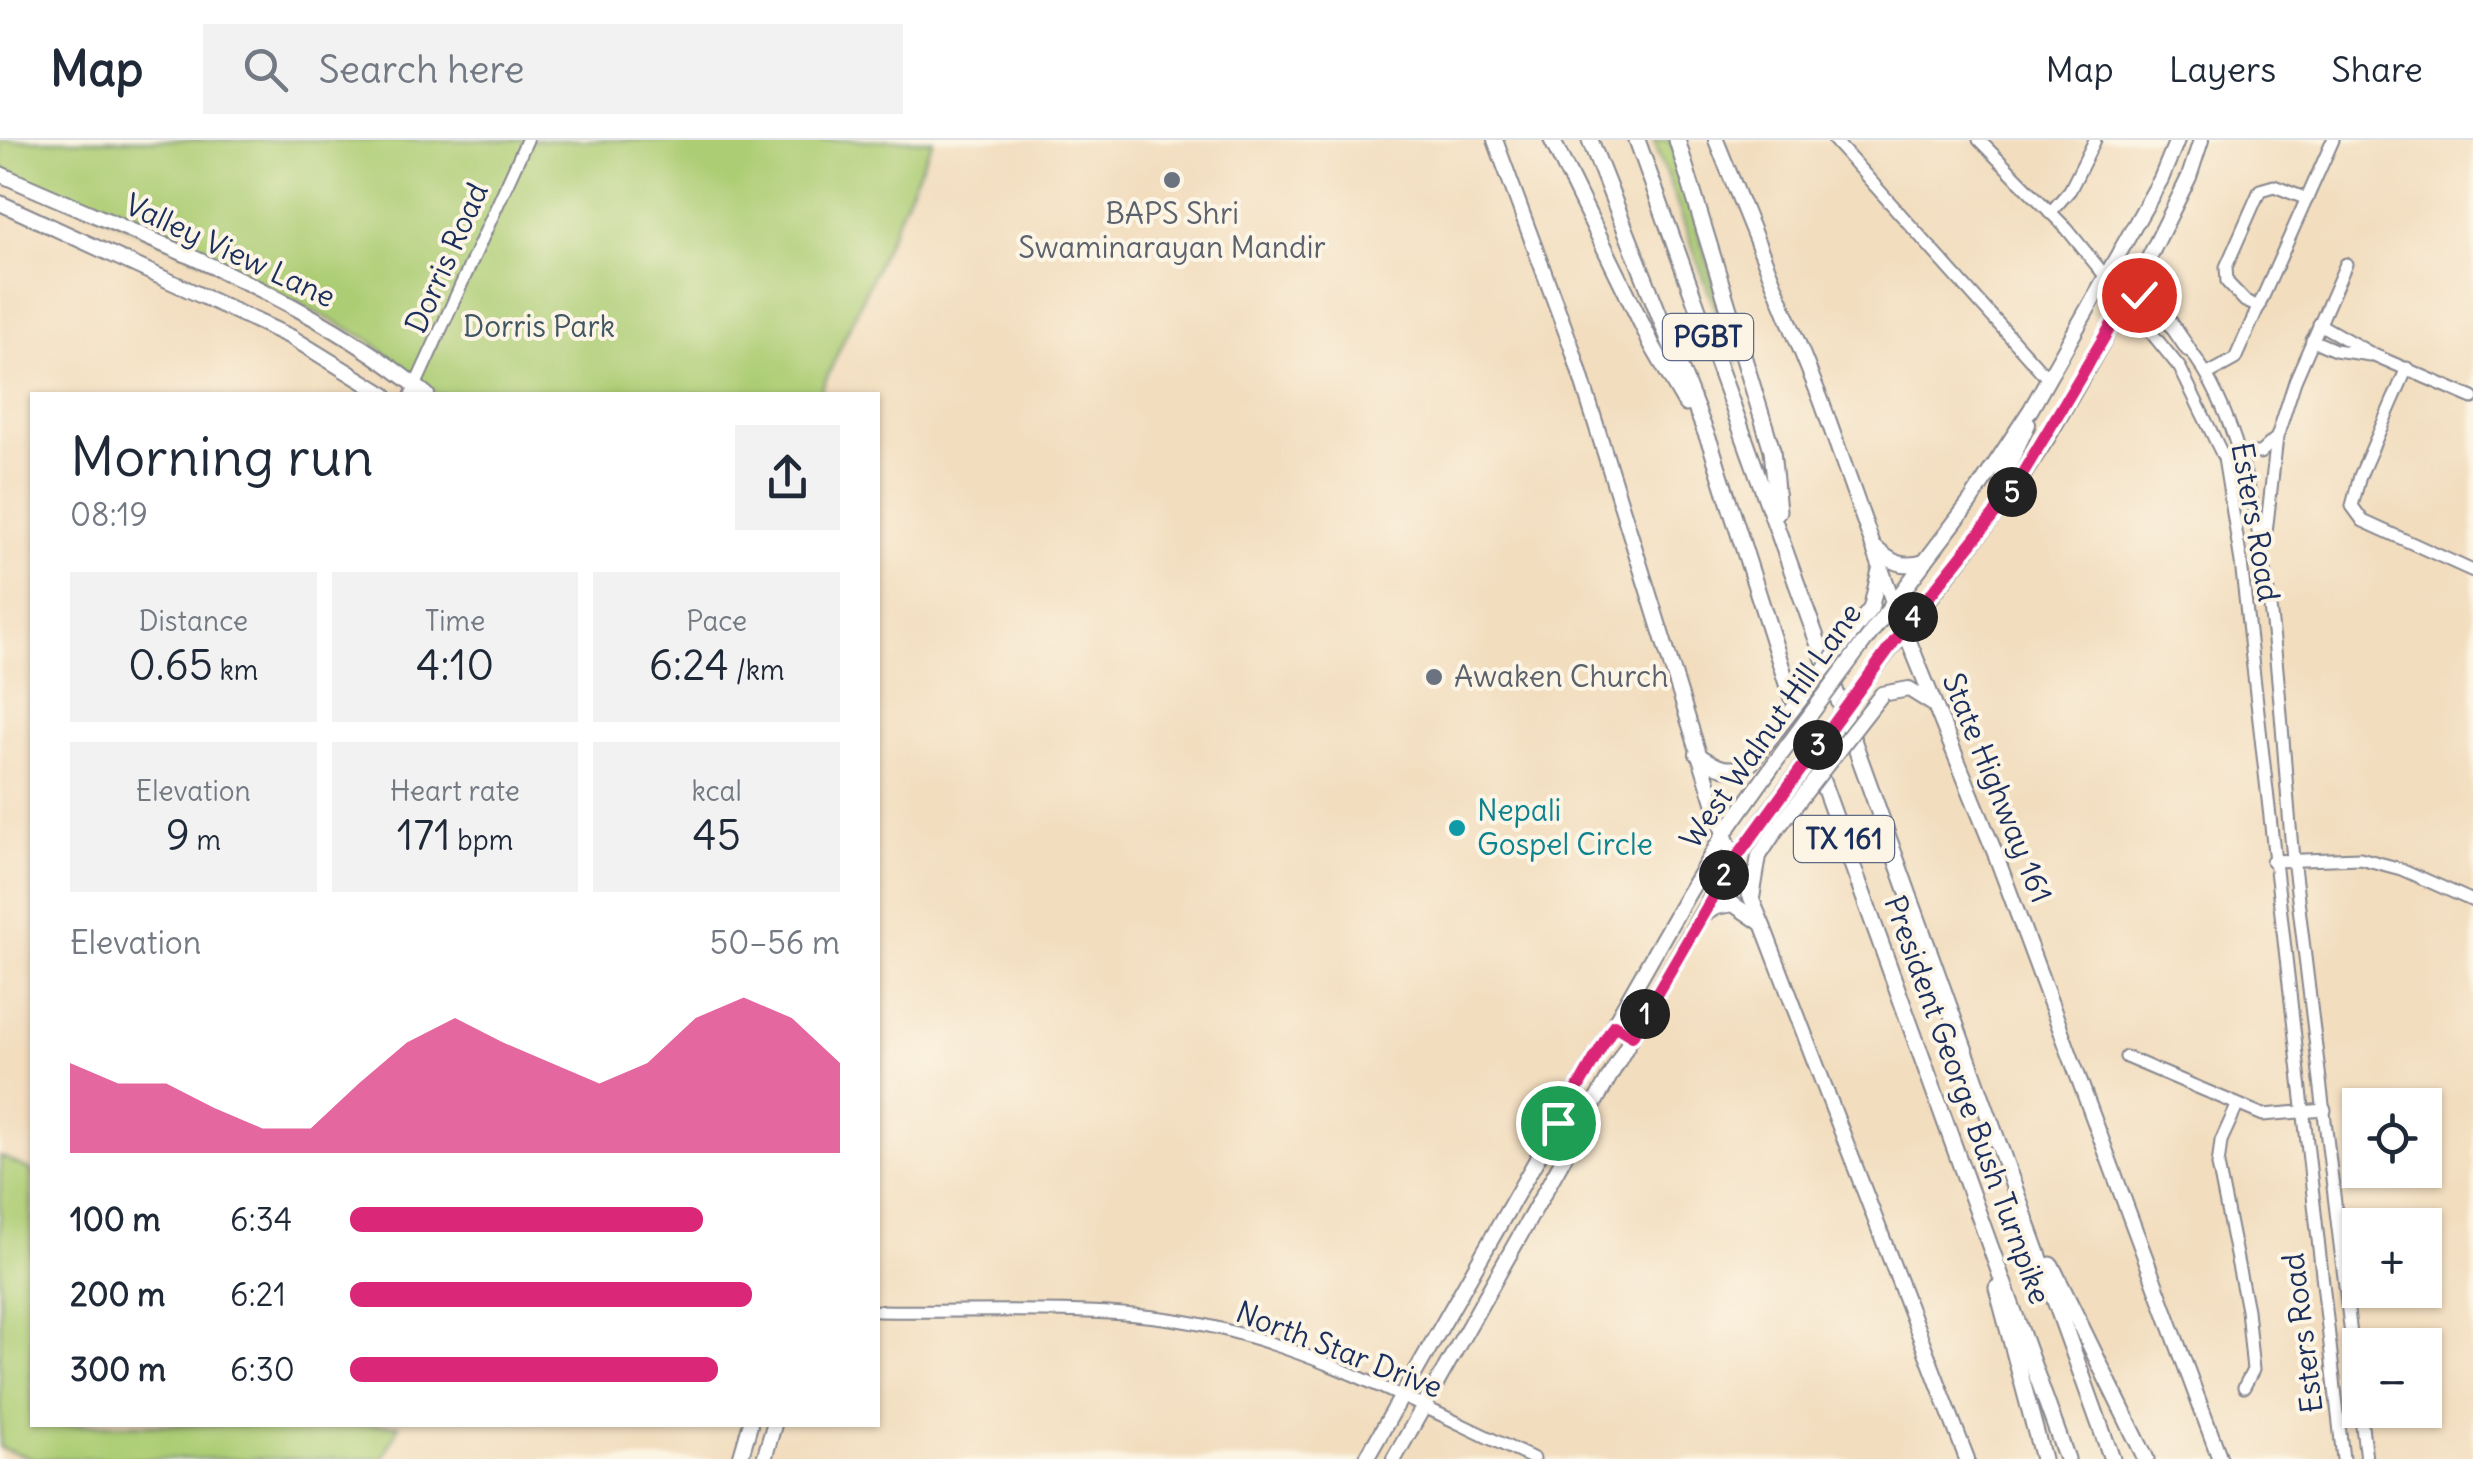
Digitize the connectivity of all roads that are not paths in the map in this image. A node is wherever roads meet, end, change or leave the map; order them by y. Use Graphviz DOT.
graph roads {
  1 [pos="527,140"];
  2 [pos="1495,140"];
  3 [pos="1552,140"];
  4 [pos="1590,140"];
  5 [pos="1637,140"];
  6 [pos="1677,140"];
  7 [pos="1716,140"];
  8 [pos="1834,140"];
  9 [pos="1979,140"];
  10 [pos="2095,140"];
  11 [pos="2177,140"];
  12 [pos="2201,140"];
  13 [pos="2332,141"];
  14 [pos="0,174"];
  15 [pos="2307,199"];
  16 [pos="0,203"];
  17 [pos="2050,213"];
  18 [pos="2150,256"];
  19 [pos="2346,264"];
  20 [pos="2106,276"];
  21 [pos="2133,289"];
  22 [pos="2124,303"];
  23 [pos="2258,307"];
  24 [pos="2319,324"];
  25 [pos="2312,340"];
  26 [pos="2188,348"];
  27 [pos="2374,355"];
  28 [pos="2407,368"];
  29 [pos="2208,374"];
  30 [pos="2048,379"];
  31 [pos="381,392"];
  32 [pos="418,392"];
  33 [pos="2473,398"];
  34 [pos="2032,409"];
  35 [pos="2276,437"];
  36 [pos="1711,446"];
  37 [pos="2241,452"];
  38 [pos="2224,458"];
  39 [pos="2009,496"];
  40 [pos="1780,535"];
  41 [pos="1873,546"];
  42 [pos="1926,562"];
  43 [pos="2262,564"];
  44 [pos="1880,565"];
  45 [pos="2473,572"];
  46 [pos="1893,602"];
  47 [pos="1904,628"];
  48 [pos="2275,682"];
  49 [pos="2254,685"];
  50 [pos="1934,705"];
  51 [pos="1696,754"];
  52 [pos="1724,834"];
  53 [pos="1734,861"];
  54 [pos="2272,861"];
  55 [pos="2294,861"];
  56 [pos="1752,899"];
  57 [pos="2473,901"];
  58 [pos="1701,917"];
  59 [pos="1763,926"];
  60 [pos="1614,1025"];
  61 [pos="1632,1036"];
  62 [pos="2126,1057"];
  63 [pos="2236,1106"];
  64 [pos="2326,1110"];
  65 [pos="2302,1112"];
  66 [pos="2025,1216"];
  67 [pos="1984,1230"];
  68 [pos="880,1311"];
  69 [pos="2351,1328"];
  70 [pos="2244,1388"];
  71 [pos="1400,1398"];
  72 [pos="1424,1408"];
  73 [pos="749,1427"];
  74 [pos="773,1427"];
  75 [pos="2362,1428"];
  76 [pos="740,1459"];
  77 [pos="764,1459"];
  78 [pos="1366,1459"];
  79 [pos="1394,1459"];
  80 [pos="1534,1459"];
  81 [pos="1968,1459"];
  82 [pos="2043,1459"];
  83 [pos="2067,1459"];
  84 [pos="2112,1459"];
  85 [pos="2146,1459"];
  86 [pos="2220,1459"];
  87 [pos="2343,1459"];
  88 [pos="2366,1459"];
  1 -- 32 [label="street, Dorris Road"];
  2 -- 51 [label="main road"];
  3 -- 36 [label="highway"];
  4 -- 36 [label="highway, President George Bush Turnpike / PGBT"];
  5 -- 40 [label="highway, President George Bush Turnpike / PGBT"];
  6 -- 40 [label="highway"];
  7 -- 41 [label="main road, State Highway 161"];
  8 -- 30 [label="street"];
  9 -- 17 [label="street"];
  10 -- 17 [label="street"];
  11 -- 20 [label="main road, West Walnut Hill Lane"];
  12 -- 18 [label="main road, West Walnut Hill Lane"];
  13 -- 15 [label="street"];
  14 -- 32 [label="main road, Valley View Lane"];
  15 -- 23 [label="street"];
  15 -- 23 [label="street"];
  16 -- 31 [label="main road, Valley View Lane"];
  17 -- 20 [label="street"];
  18 -- 21 [label="main road, West Walnut Hill Lane"];
  18 -- 26 [label="main road"];
  19 -- 24 [label="street"];
  20 -- 21 [label="street, Esters Road"];
  20 -- 22 [label="street, Esters Road"];
  20 -- 30 [label="main road, West Walnut Hill Lane"];
  21 -- 22 [label="main road, West Walnut Hill Lane"];
  21 -- 26 [label="street, Esters Road"];
  22 -- 38 [label="street, Esters Road"];
  22 -- 39 [label="main road, West Walnut Hill Lane"];
  23 -- 29 [label="street"];
  24 -- 25 [label="street"];
  24 -- 27 [label="street"];
  25 -- 27 [label="street"];
  25 -- 35 [label="street"];
  26 -- 29 [label="street, Esters Road"];
  27 -- 28 [label="street"];
  28 -- 33 [label="street"];
  28 -- 45 [label="street"];
  29 -- 37 [label="street, Esters Road"];
  30 -- 34 [label="main road, West Walnut Hill Lane"];
  34 -- 39 [label="main road"];
  34 -- 42 [label="main road, West Walnut Hill Lane"];
  35 -- 37 [label="street"];
  35 -- 43 [label="street"];
  36 -- 67 [label="highway, President George Bush Turnpike / TX 161"];
  37 -- 38 [label="street"];
  37 -- 43 [label="street, Esters Road"];
  38 -- 49 [label="street, Esters Road"];
  39 -- 47 [label="main road, West Walnut Hill Lane"];
  40 -- 66 [label="highway, President George Bush Turnpike / TX 161"];
  41 -- 42 [label="main road"];
  41 -- 44 [label="main road, State Highway 161"];
  42 -- 46 [label="main road, West Walnut Hill Lane"];
  43 -- 48 [label="street, Esters Road"];
  44 -- 46 [label="main road, State Highway 161"];
  44 -- 51 [label="main road, bridge"];
  46 -- 47 [label="main road, State Highway 161"];
  46 -- 52 [label="main road, West Walnut Hill Lane, bridge"];
  47 -- 50 [label="main road, State Highway 161"];
  47 -- 53 [label="main road, West Walnut Hill Lane, bridge"];
  48 -- 49 [label="street"];
  48 -- 55 [label="street, Esters Road"];
  49 -- 54 [label="street, Esters Road"];
  50 -- 56 [label="main road, bridge"];
  50 -- 86 [label="main road, State Highway 161"];
  51 -- 52 [label="main road"];
  52 -- 53 [label="main road"];
  52 -- 60 [label="main road, West Walnut Hill Lane"];
  53 -- 56 [label="main road"];
  53 -- 58 [label="main road, West Walnut Hill Lane"];
  54 -- 55 [label="street"];
  54 -- 65 [label="street, Esters Road"];
  55 -- 57 [label="street"];
  55 -- 64 [label="street, Esters Road"];
  56 -- 59 [label="main road"];
  58 -- 59 [label="main road"];
  58 -- 61 [label="main road, West Walnut Hill Lane"];
  59 -- 81 [label="main road"];
  60 -- 61 [label="main road"];
  60 -- 71 [label="main road, West Walnut Hill Lane"];
  61 -- 72 [label="main road, West Walnut Hill Lane"];
  62 -- 63 [label="street"];
  63 -- 65 [label="street"];
  63 -- 70 [label="street"];
  64 -- 65 [label="street"];
  64 -- 69 [label="street, Esters Road"];
  65 -- 87 [label="street, Esters Road"];
  66 -- 84 [label="highway, President George Bush Turnpike / TX 161"];
  66 -- 85 [label="highway"];
  67 -- 82 [label="highway"];
  67 -- 83 [label="highway, President George Bush Turnpike / TX 161"];
  68 -- 71 [label="street, North Star Drive"];
  71 -- 72 [label="street, North Star Drive"];
  71 -- 78 [label="main road, West Walnut Hill Lane"];
  72 -- 79 [label="main road, West Walnut Hill Lane"];
  72 -- 80 [label="street, North Star Drive"];
  73 -- 76 [label="main road"];
  74 -- 77 [label="main road"];
  75 -- 88 [label="street, Esters Road"];
}
